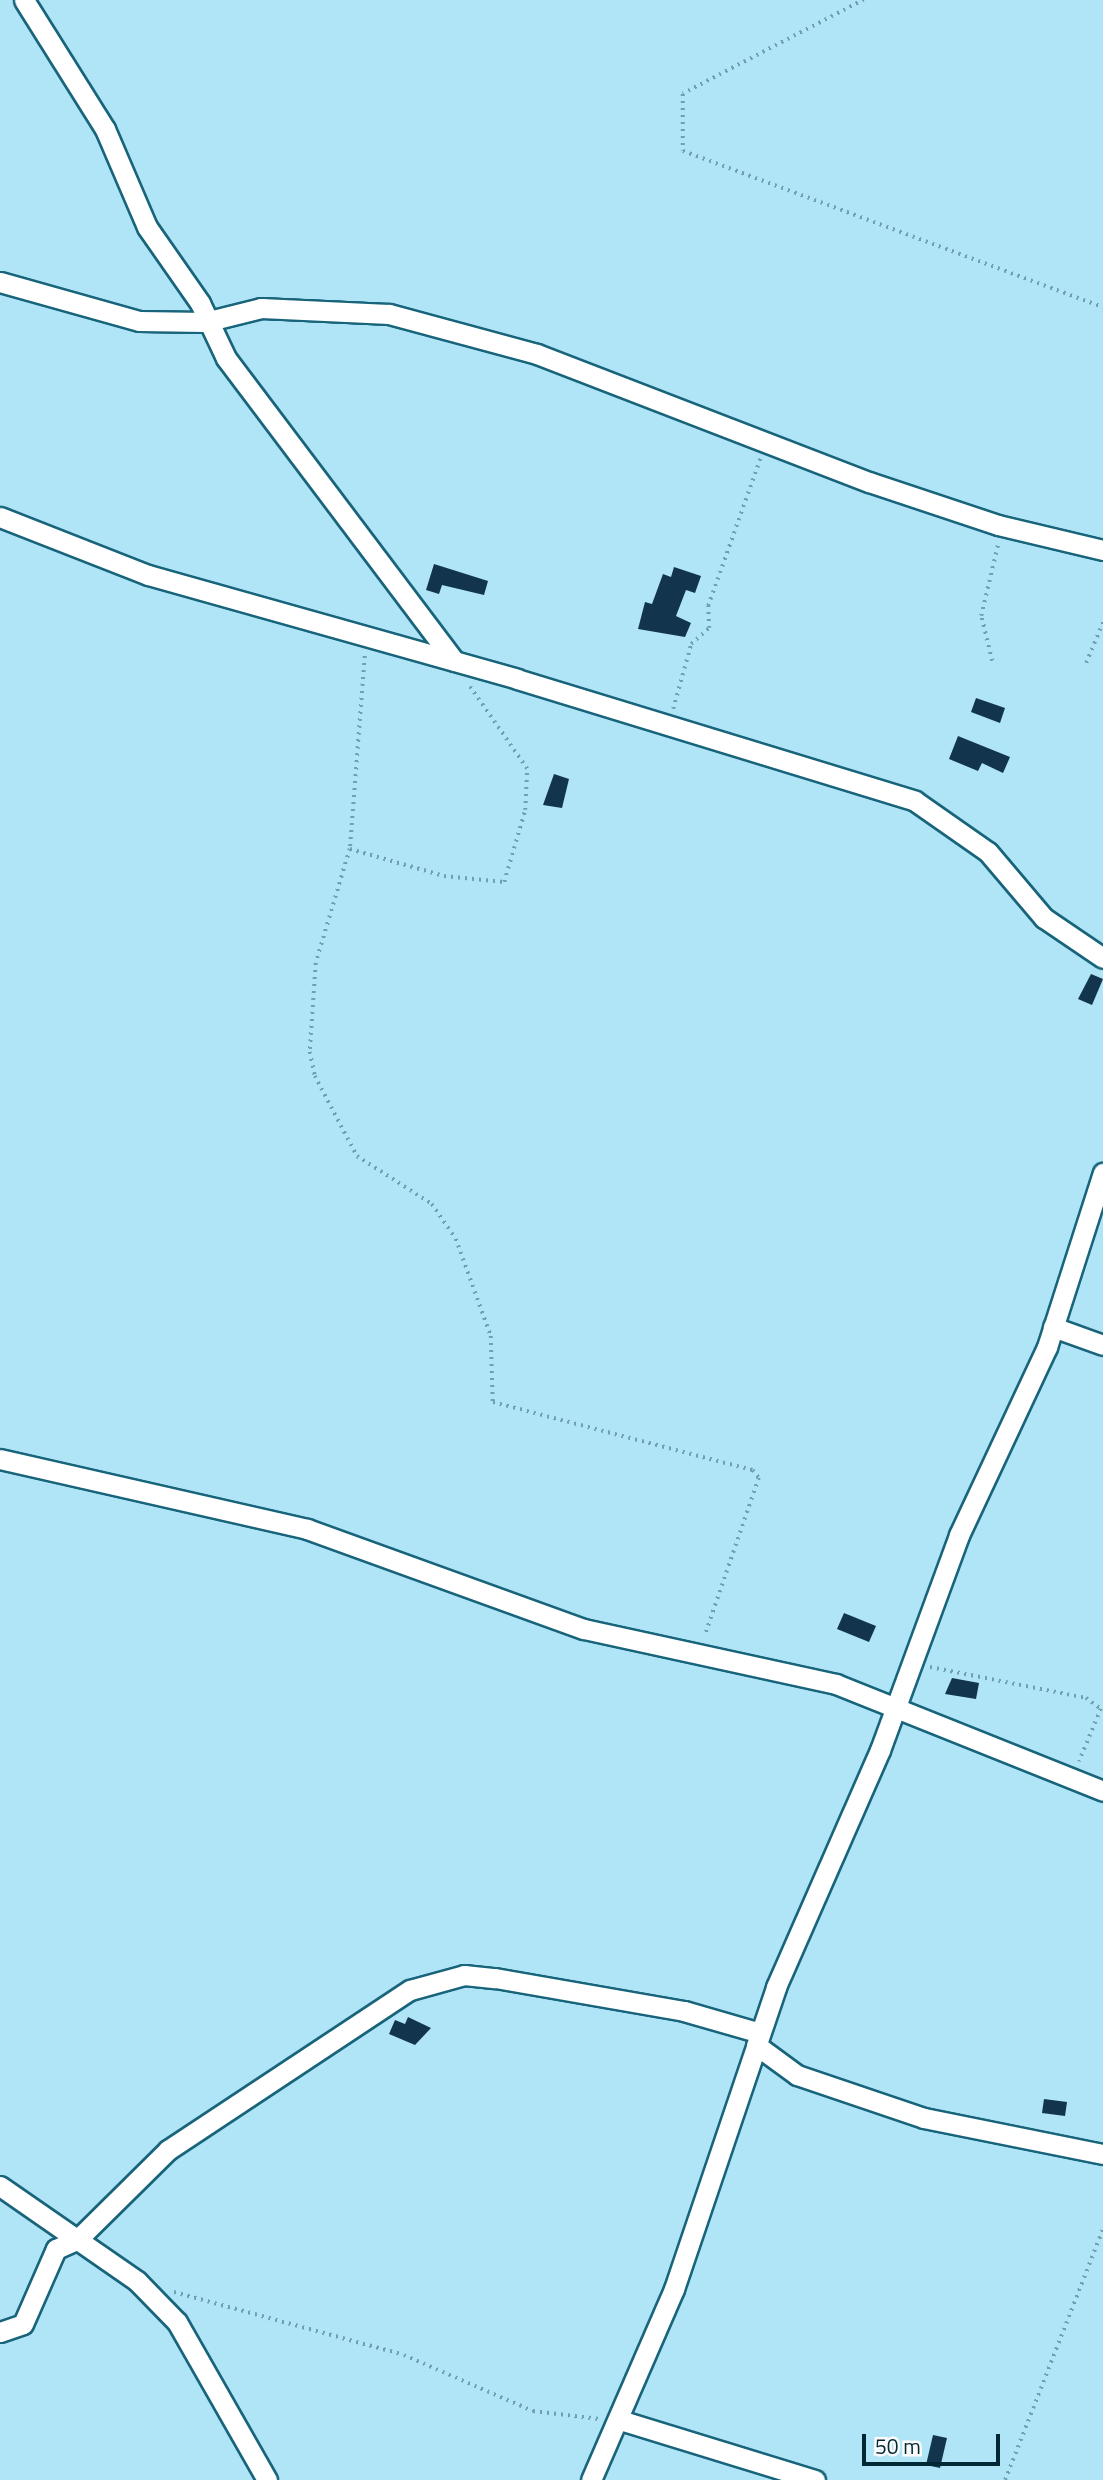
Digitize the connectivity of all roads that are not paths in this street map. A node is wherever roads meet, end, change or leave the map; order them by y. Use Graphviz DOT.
graph roads {
  1 [pos="24,0"];
  2 [pos="0,282"];
  3 [pos="205,322"];
  4 [pos="0,517"];
  5 [pos="1103,550"];
  6 [pos="454,661"];
  7 [pos="1103,958"];
  8 [pos="1103,1173"];
  9 [pos="1053,1327"];
  10 [pos="1103,1345"];
  11 [pos="0,1460"];
  12 [pos="892,1708"];
  13 [pos="1103,1791"];
  14 [pos="758,2039"];
  15 [pos="1103,2154"];
  16 [pos="0,2186"];
  17 [pos="78,2239"];
  18 [pos="0,2332"];
  19 [pos="620,2420"];
  20 [pos="267,2480"];
  21 [pos="591,2480"];
  22 [pos="815,2480"];
  1 -- 3 [label="street"];
  2 -- 3 [label="street"];
  3 -- 5 [label="street"];
  3 -- 6 [label="street"];
  4 -- 6 [label="street"];
  6 -- 7 [label="street"];
  8 -- 9 [label="street"];
  9 -- 10 [label="street"];
  9 -- 12 [label="street"];
  11 -- 12 [label="street"];
  12 -- 13 [label="street"];
  12 -- 14 [label="street"];
  14 -- 15 [label="street"];
  14 -- 17 [label="street"];
  14 -- 19 [label="street"];
  16 -- 17 [label="street"];
  17 -- 18 [label="street"];
  17 -- 20 [label="street"];
  19 -- 21 [label="street"];
  19 -- 22 [label="street"];
}
